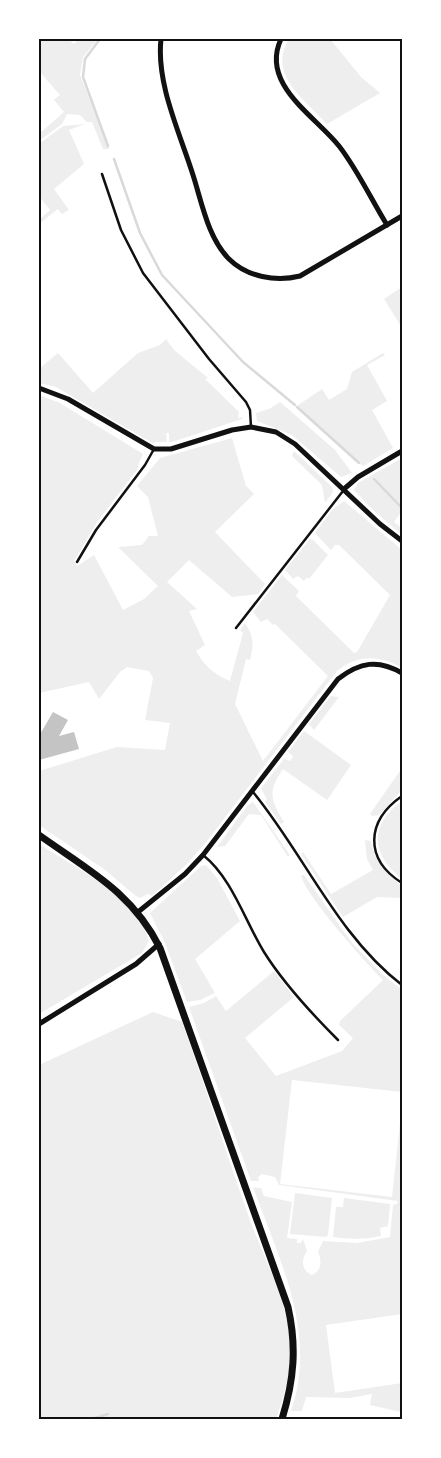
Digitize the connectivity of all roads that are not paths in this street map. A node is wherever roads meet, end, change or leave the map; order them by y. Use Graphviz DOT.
graph roads {
  1 [pos="160,39"];
  2 [pos="281,39"];
  3 [pos="102,174"];
  4 [pos="402,216"];
  5 [pos="386,225"];
  6 [pos="39,388"];
  7 [pos="251,427"];
  8 [pos="154,449"];
  9 [pos="402,451"];
  10 [pos="344,489"];
  11 [pos="402,541"];
  12 [pos="77,562"];
  13 [pos="236,628"];
  14 [pos="402,673"];
  15 [pos="252,790"];
  16 [pos="402,796"];
  17 [pos="39,835"];
  18 [pos="203,855"];
  19 [pos="402,883"];
  20 [pos="138,912"];
  21 [pos="158,944"];
  22 [pos="402,985"];
  23 [pos="39,1024"];
  24 [pos="338,1040"];
  25 [pos="282,1419"];
  1 -- 5 [label="street"];
  2 -- 5 [label="street"];
  3 -- 7 [label="lane"];
  4 -- 5 [label="street"];
  6 -- 8 [label="street"];
  7 -- 8 [label="street"];
  7 -- 10 [label="street"];
  8 -- 12 [label="lane"];
  9 -- 10 [label="street"];
  10 -- 11 [label="street"];
  10 -- 13 [label="lane"];
  14 -- 15 [label="street"];
  15 -- 18 [label="street"];
  15 -- 22 [label="lane"];
  16 -- 19 [label="lane"];
  17 -- 20 [label="street"];
  18 -- 20 [label="street"];
  18 -- 24 [label="lane"];
  20 -- 21 [label="street"];
  21 -- 23 [label="street"];
  21 -- 25 [label="street"];
}
